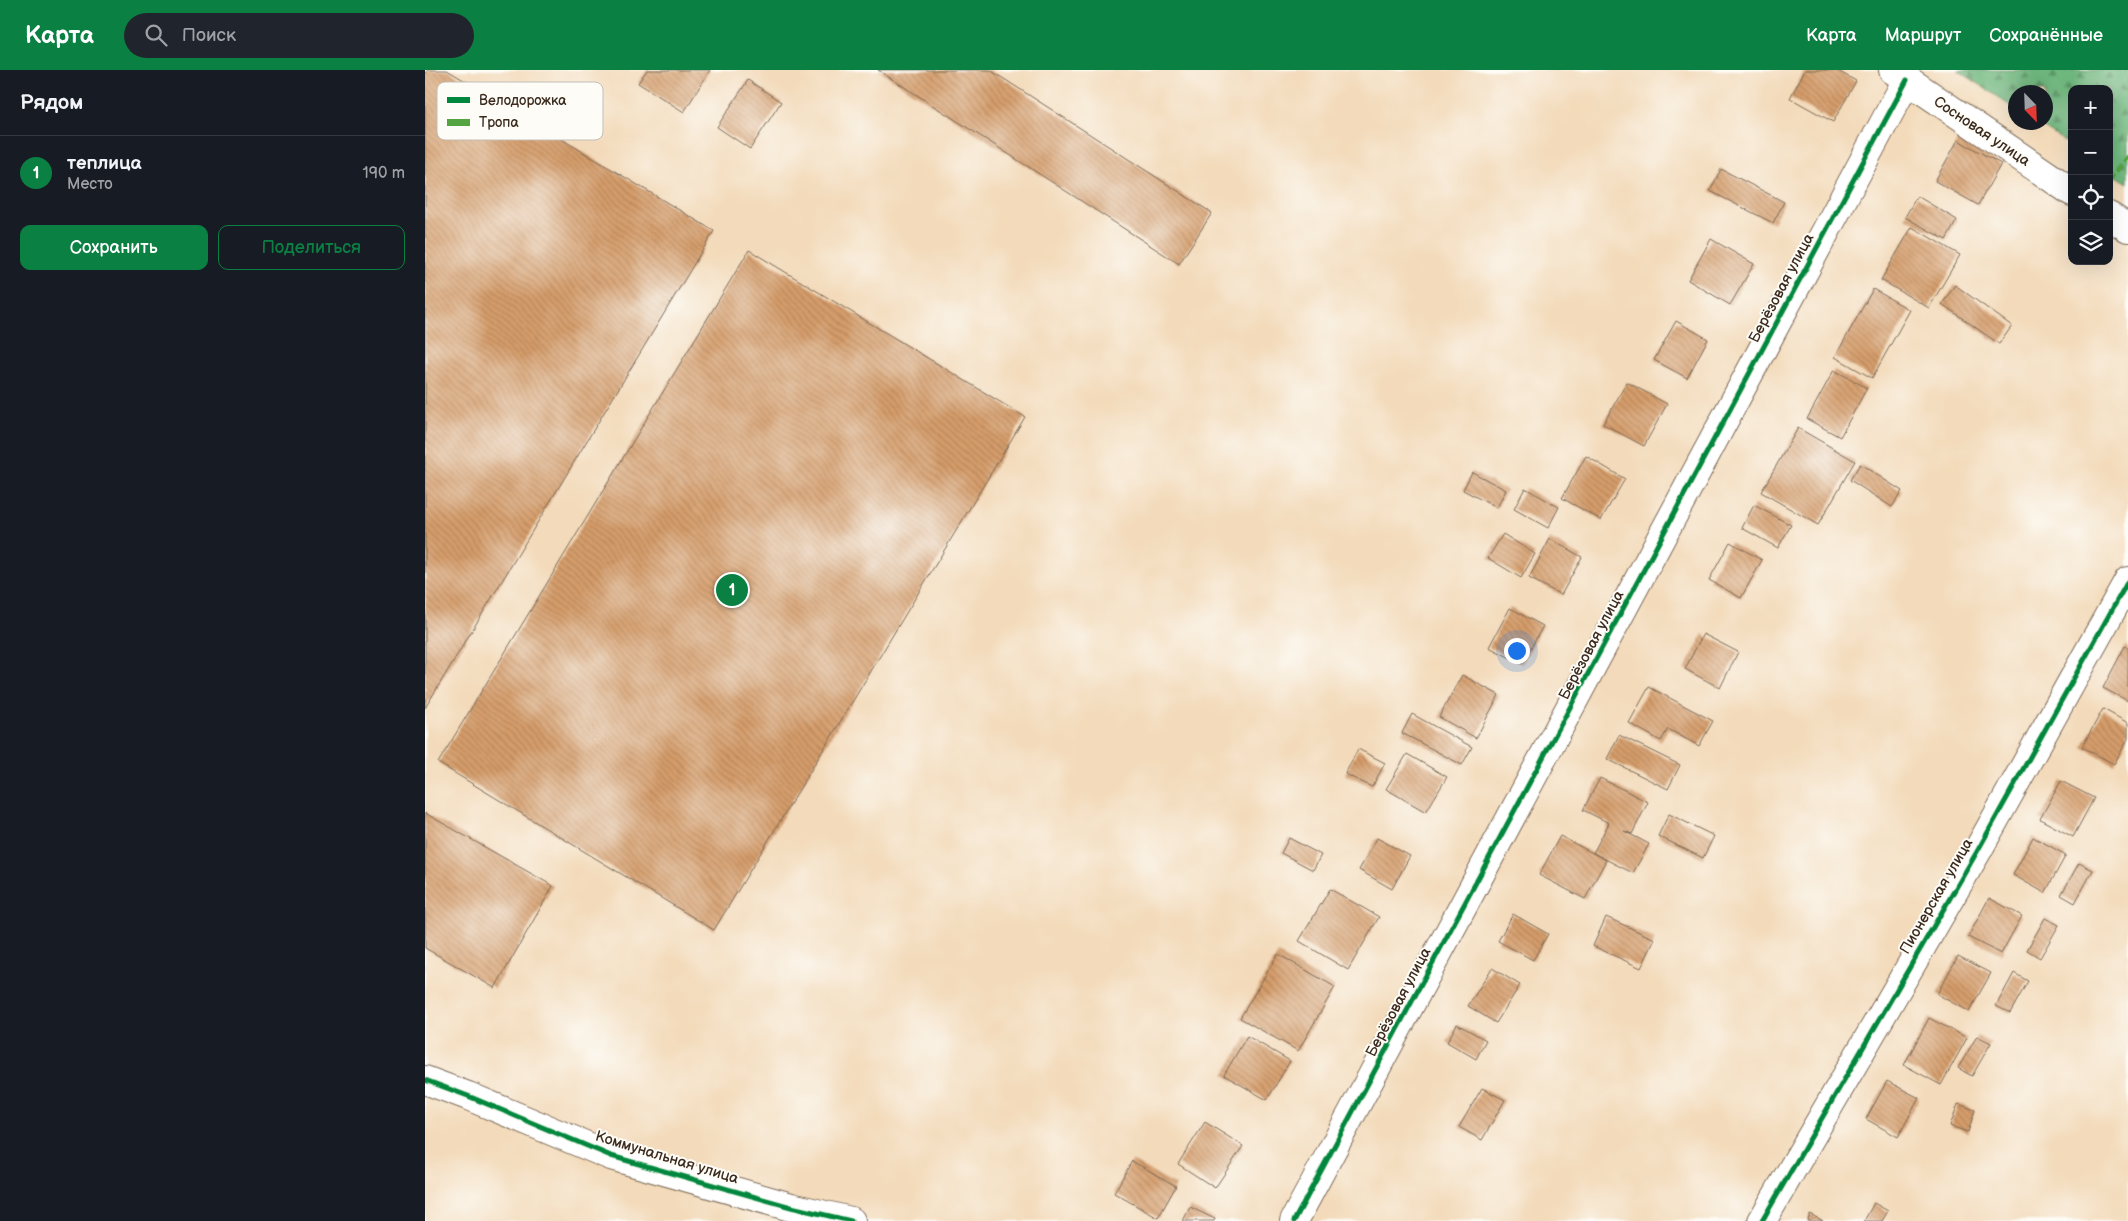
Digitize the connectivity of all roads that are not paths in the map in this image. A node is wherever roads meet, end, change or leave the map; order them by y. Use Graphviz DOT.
graph roads {
  1 [pos="1900,75"];
  2 [pos="2068,189"];
  3 [pos="2113,219"];
  4 [pos="2128,228"];
  5 [pos="2128,581"];
  6 [pos="425,1080"];
  7 [pos="851,1221"];
  8 [pos="1294,1221"];
  9 [pos="1762,1221"];
  1 -- 2 [label="street, Сосновая улица"];
  1 -- 8 [label="street, Берёзовая улица"];
  3 -- 4 [label="street"];
  5 -- 9 [label="street, Пионерская улица"];
  6 -- 7 [label="street, Коммунальная улица"];
}
